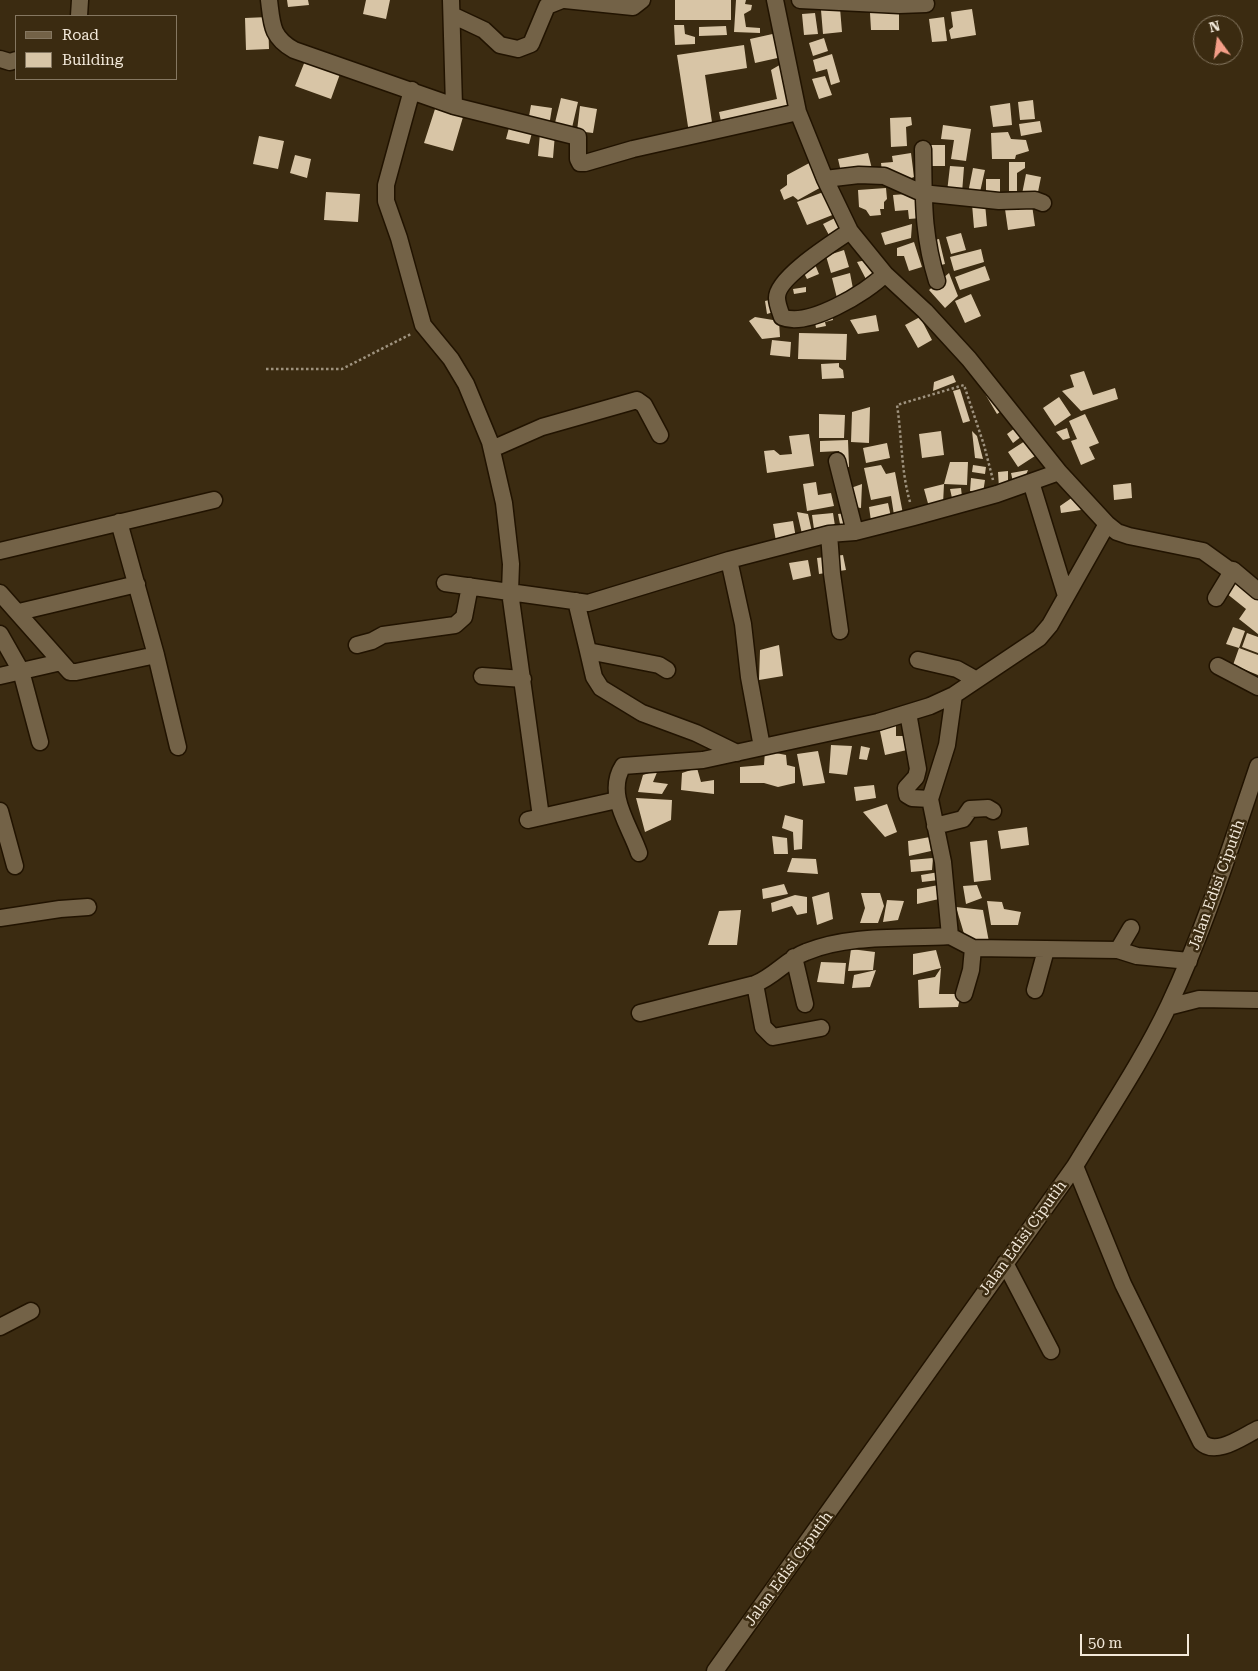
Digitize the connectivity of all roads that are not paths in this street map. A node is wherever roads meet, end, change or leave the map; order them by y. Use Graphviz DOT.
graph roads {
  1 [pos="80,0"];
  2 [pos="269,0"];
  3 [pos="564,0"];
  4 [pos="642,0"];
  5 [pos="775,0"];
  6 [pos="800,0"];
  7 [pos="926,4"];
  8 [pos="452,8"];
  9 [pos="79,15"];
  10 [pos="0,60"];
  11 [pos="15,60"];
  12 [pos="412,90"];
  13 [pos="454,106"];
  14 [pos="798,112"];
  15 [pos="923,148"];
  16 [pos="825,179"];
  17 [pos="922,193"];
  18 [pos="1043,203"];
  19 [pos="850,231"];
  20 [pos="885,274"];
  21 [pos="937,281"];
  22 [pos="660,435"];
  23 [pos="492,449"];
  24 [pos="837,461"];
  25 [pos="1059,472"];
  26 [pos="1031,482"];
  27 [pos="214,500"];
  28 [pos="119,522"];
  29 [pos="1107,524"];
  30 [pos="855,532"];
  31 [pos="829,534"];
  32 [pos="0,551"];
  33 [pos="728,560"];
  34 [pos="1233,570"];
  35 [pos="445,583"];
  36 [pos="137,584"];
  37 [pos="470,586"];
  38 [pos="1258,591"];
  39 [pos="510,592"];
  40 [pos="0,593"];
  41 [pos="1066,596"];
  42 [pos="1216,598"];
  43 [pos="576,601"];
  44 [pos="19,612"];
  45 [pos="840,631"];
  46 [pos="0,634"];
  47 [pos="357,645"];
  48 [pos="588,651"];
  49 [pos="156,655"];
  50 [pos="918,660"];
  51 [pos="62,662"];
  52 [pos="1218,666"];
  53 [pos="667,670"];
  54 [pos="21,671"];
  55 [pos="0,676"];
  56 [pos="482,676"];
  57 [pos="523,679"];
  58 [pos="975,679"];
  59 [pos="1258,687"];
  60 [pos="954,694"];
  61 [pos="908,713"];
  62 [pos="40,742"];
  63 [pos="178,747"];
  64 [pos="762,747"];
  65 [pos="737,753"];
  66 [pos="1258,766"];
  67 [pos="930,798"];
  68 [pos="617,800"];
  69 [pos="0,811"];
  70 [pos="993,811"];
  71 [pos="936,826"];
  72 [pos="639,853"];
  73 [pos="15,866"];
  74 [pos="88,907"];
  75 [pos="0,918"];
  76 [pos="1131,928"];
  77 [pos="950,936"];
  78 [pos="973,948"];
  79 [pos="1046,950"];
  80 [pos="1118,950"];
  81 [pos="794,957"];
  82 [pos="1189,961"];
  83 [pos="755,984"];
  84 [pos="1034,990"];
  85 [pos="964,994"];
  86 [pos="1258,1000"];
  87 [pos="806,1004"];
  88 [pos="1168,1007"];
  89 [pos="640,1012"];
  90 [pos="821,1028"];
  91 [pos="1075,1166"];
  92 [pos="1005,1263"];
  93 [pos="31,1311"];
  94 [pos="0,1327"];
  95 [pos="1052,1350"];
  96 [pos="1258,1429"];
  97 [pos="715,1671"];
  1 -- 9 [label="street"];
  2 -- 12 [label="street"];
  3 -- 4 [label="street"];
  3 -- 8 [label="street"];
  5 -- 14 [label="street"];
  6 -- 7 [label="street"];
  8 -- 13 [label="street"];
  10 -- 11 [label="street"];
  12 -- 13 [label="street"];
  12 -- 23 [label="street"];
  13 -- 14 [label="street"];
  14 -- 16 [label="street"];
  15 -- 17 [label="street"];
  16 -- 17 [label="street"];
  16 -- 19 [label="street"];
  17 -- 18 [label="street"];
  17 -- 21 [label="street"];
  19 -- 20 [label="street"];
  19 -- 20 [label="street"];
  20 -- 25 [label="street"];
  22 -- 23 [label="street"];
  23 -- 39 [label="street"];
  24 -- 30 [label="street"];
  25 -- 26 [label="street"];
  25 -- 29 [label="street"];
  26 -- 30 [label="street"];
  26 -- 41 [label="street"];
  27 -- 28 [label="street"];
  28 -- 32 [label="street"];
  28 -- 36 [label="street"];
  29 -- 34 [label="street"];
  29 -- 41 [label="street"];
  30 -- 31 [label="street"];
  31 -- 33 [label="street"];
  31 -- 45 [label="street"];
  33 -- 43 [label="street"];
  33 -- 64 [label="street"];
  34 -- 38 [label="street"];
  34 -- 42 [label="street"];
  35 -- 37 [label="street"];
  36 -- 44 [label="street"];
  36 -- 49 [label="street"];
  37 -- 39 [label="street"];
  37 -- 47 [label="street"];
  39 -- 43 [label="street"];
  39 -- 57 [label="street"];
  40 -- 44 [label="street"];
  41 -- 58 [label="street"];
  43 -- 48 [label="street"];
  44 -- 51 [label="street"];
  46 -- 54 [label="street"];
  48 -- 53 [label="street"];
  48 -- 65 [label="street"];
  49 -- 51 [label="street"];
  49 -- 63 [label="street"];
  50 -- 58 [label="street"];
  51 -- 54 [label="street"];
  52 -- 59 [label="street"];
  54 -- 55 [label="street"];
  54 -- 62 [label="street"];
  56 -- 57 [label="street"];
  57 -- 68 [label="street"];
  58 -- 60 [label="street"];
  60 -- 61 [label="street"];
  60 -- 67 [label="street"];
  61 -- 64 [label="street"];
  61 -- 67 [label="street"];
  64 -- 65 [label="street"];
  65 -- 68 [label="street"];
  66 -- 82 [label="street, Jalan Edisi Ciputih"];
  67 -- 71 [label="street"];
  68 -- 72 [label="street"];
  69 -- 73 [label="street"];
  70 -- 71 [label="street"];
  71 -- 77 [label="street"];
  74 -- 75 [label="street"];
  76 -- 80 [label="street"];
  77 -- 78 [label="street"];
  77 -- 81 [label="street"];
  78 -- 79 [label="street"];
  78 -- 85 [label="street"];
  79 -- 80 [label="street"];
  79 -- 84 [label="street"];
  80 -- 82 [label="street"];
  81 -- 83 [label="street"];
  81 -- 87 [label="street"];
  82 -- 88 [label="street, Jalan Edisi Ciputih"];
  83 -- 89 [label="street"];
  83 -- 90 [label="street"];
  86 -- 88 [label="street"];
  88 -- 91 [label="street, Jalan Edisi Ciputih"];
  91 -- 92 [label="street, Jalan Edisi Ciputih"];
  91 -- 96 [label="street"];
  92 -- 95 [label="street"];
  92 -- 97 [label="street, Jalan Edisi Ciputih"];
  93 -- 94 [label="street"];
}
